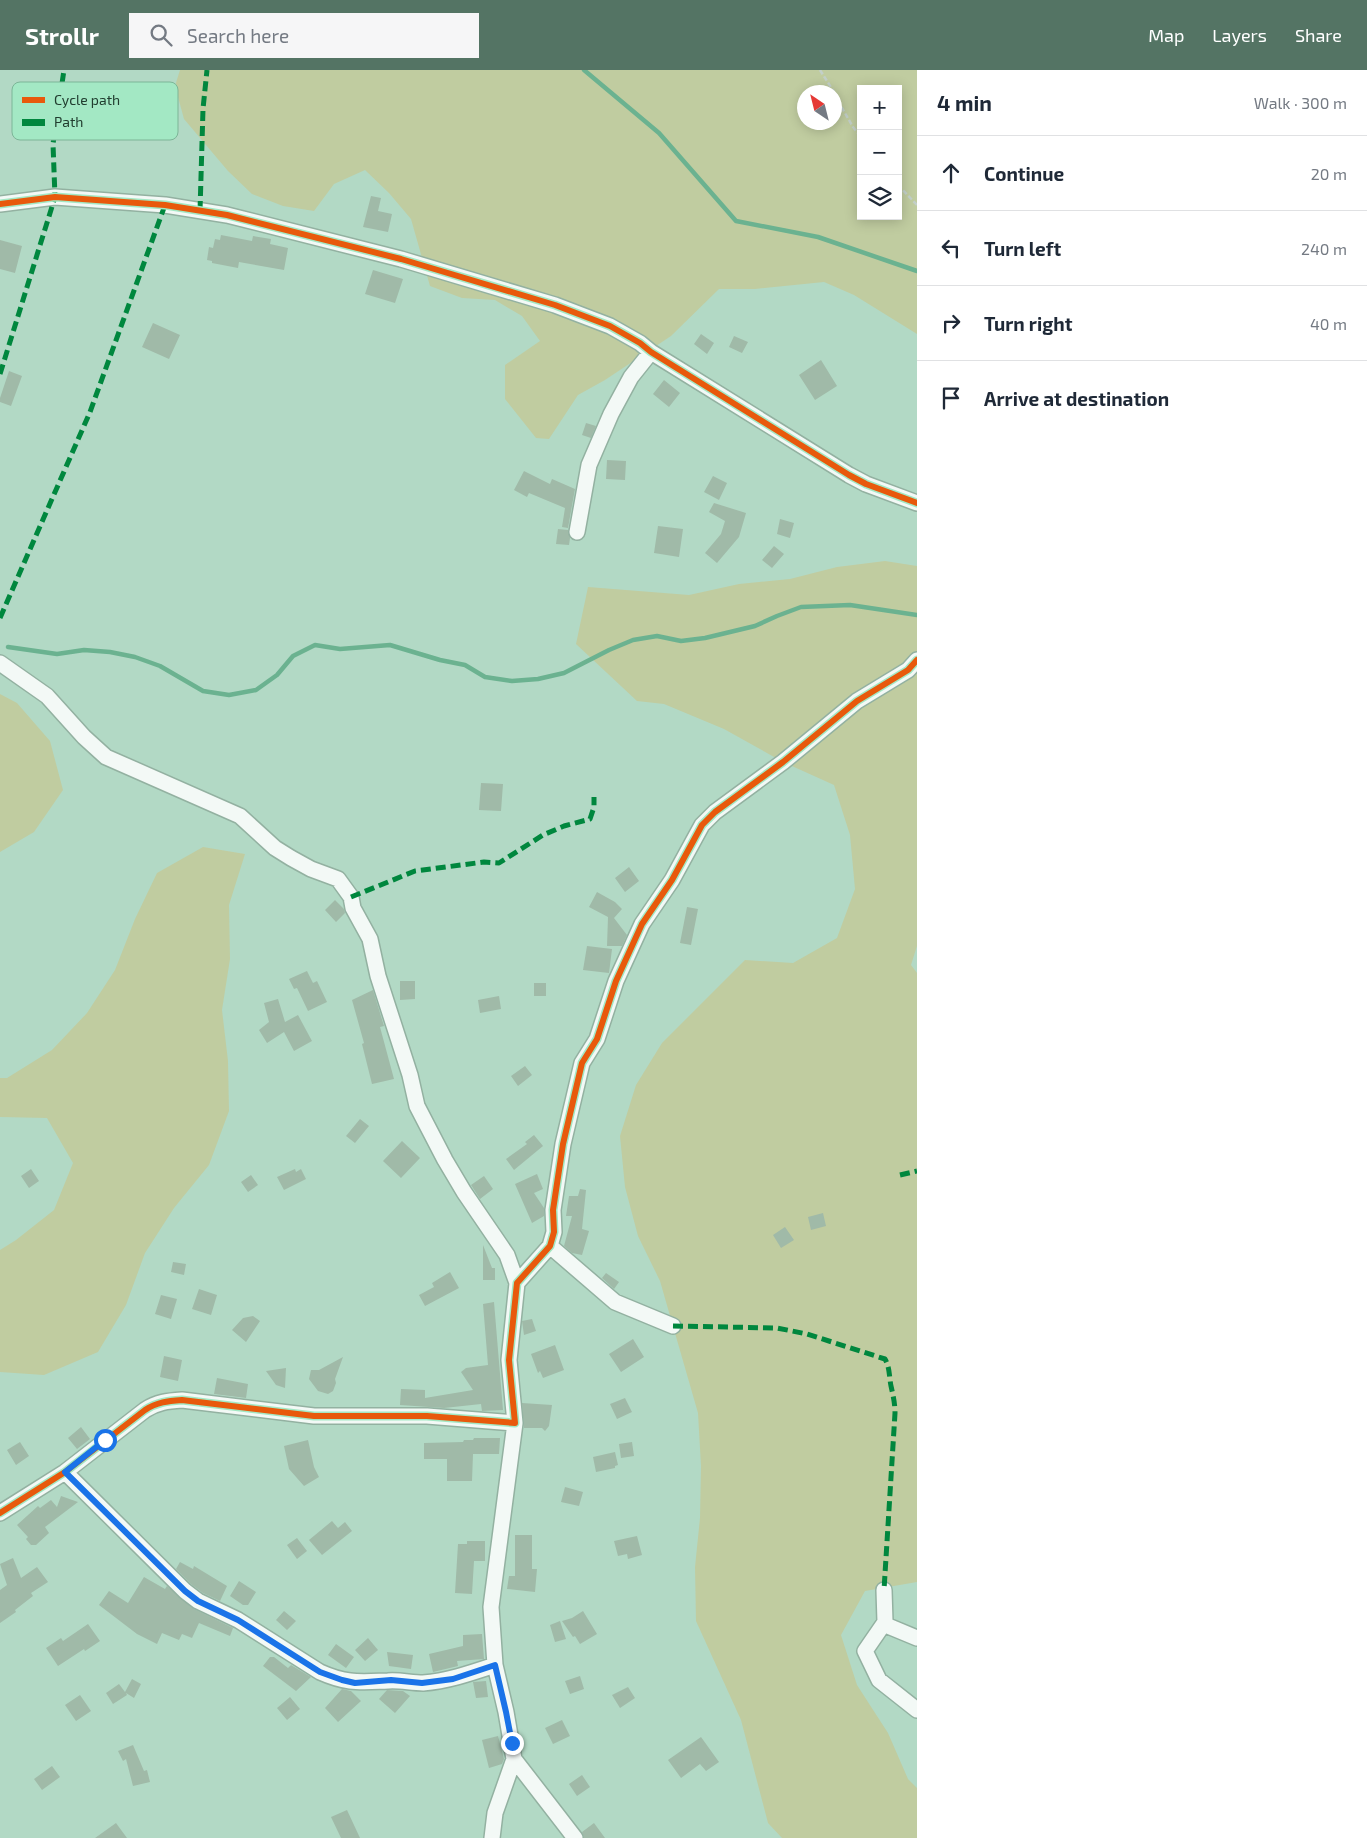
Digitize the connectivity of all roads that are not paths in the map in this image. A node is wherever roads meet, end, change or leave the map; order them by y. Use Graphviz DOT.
graph roads {
  1 [pos="0,204"];
  2 [pos="651,352"];
  3 [pos="917,503"];
  4 [pos="578,532"];
  5 [pos="917,660"];
  6 [pos="0,663"];
  7 [pos="550,1246"];
  8 [pos="517,1283"];
  9 [pos="673,1326"];
  10 [pos="515,1422"];
  11 [pos="65,1472"];
  12 [pos="0,1513"];
  13 [pos="884,1590"];
  14 [pos="885,1622"];
  15 [pos="917,1638"];
  16 [pos="495,1665"];
  17 [pos="917,1710"];
  18 [pos="514,1759"];
  19 [pos="492,1838"];
  20 [pos="574,1838"];
  1 -- 2 [label="street"];
  2 -- 3 [label="street"];
  2 -- 4 [label="street"];
  5 -- 7 [label="street"];
  6 -- 8 [label="street"];
  7 -- 8 [label="street"];
  7 -- 9 [label="street"];
  8 -- 10 [label="street"];
  10 -- 11 [label="street"];
  10 -- 16 [label="street"];
  11 -- 12 [label="street"];
  11 -- 16 [label="street"];
  13 -- 14 [label="street"];
  14 -- 15 [label="street"];
  14 -- 17 [label="street"];
  16 -- 18 [label="street"];
  18 -- 19 [label="street"];
  18 -- 20 [label="street"];
}
